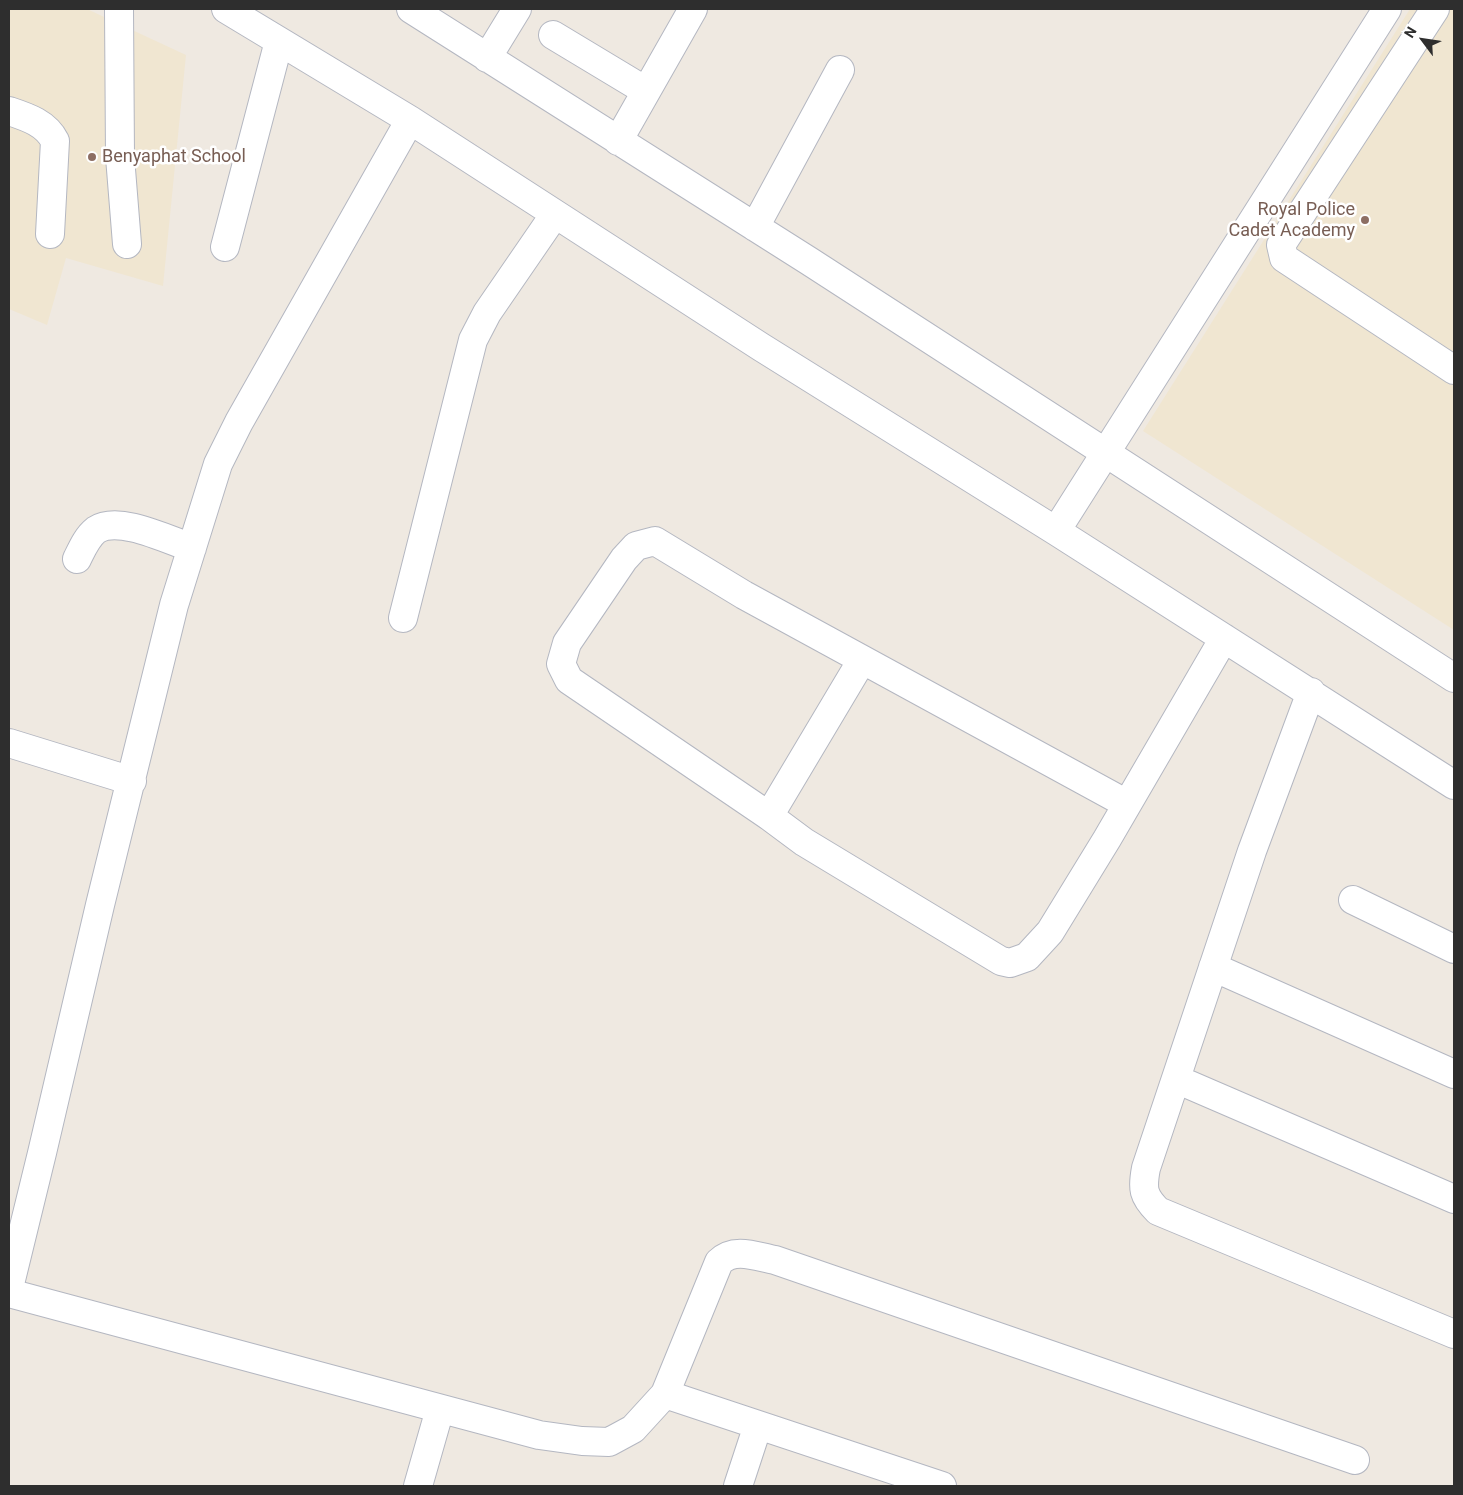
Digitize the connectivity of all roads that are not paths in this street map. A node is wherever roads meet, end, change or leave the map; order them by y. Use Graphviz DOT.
graph roads {
  1 [pos="120,9"];
  2 [pos="226,9"];
  3 [pos="410,9"];
  4 [pos="517,9"];
  5 [pos="693,9"];
  6 [pos="1387,9"];
  7 [pos="1435,9"];
  8 [pos="553,35"];
  9 [pos="279,41"];
  10 [pos="487,58"];
  11 [pos="840,70"];
  12 [pos="646,91"];
  13 [pos="9,111"];
  14 [pos="410,120"];
  15 [pos="618,141"];
  16 [pos="555,214"];
  17 [pos="755,227"];
  18 [pos="50,234"];
  19 [pos="127,244"];
  20 [pos="225,247"];
  21 [pos="1454,370"];
  22 [pos="1106,453"];
  23 [pos="1056,531"];
  24 [pos="192,548"];
  25 [pos="77,559"];
  26 [pos="402,618"];
  27 [pos="1224,638"];
  28 [pos="862,660"];
  29 [pos="1454,678"];
  30 [pos="1311,692"];
  31 [pos="9,743"];
  32 [pos="132,781"];
  33 [pos="1454,785"];
  34 [pos="1127,804"];
  35 [pos="769,816"];
  36 [pos="1353,900"];
  37 [pos="1454,949"];
  38 [pos="1213,967"];
  39 [pos="1454,1074"];
  40 [pos="1176,1079"];
  41 [pos="1454,1199"];
  42 [pos="9,1288"];
  43 [pos="9,1293"];
  44 [pos="1454,1334"];
  45 [pos="665,1394"];
  46 [pos="440,1409"];
  47 [pos="758,1425"];
  48 [pos="1355,1460"];
  49 [pos="418,1486"];
  50 [pos="738,1486"];
  51 [pos="942,1486"];
  1 -- 19 [label="street"];
  2 -- 9 [label="street"];
  3 -- 10 [label="street"];
  4 -- 10 [label="street"];
  5 -- 12 [label="street"];
  6 -- 22 [label="street"];
  7 -- 21 [label="street"];
  8 -- 12 [label="street"];
  9 -- 14 [label="street"];
  9 -- 20 [label="street"];
  10 -- 15 [label="street"];
  11 -- 17 [label="street"];
  12 -- 15 [label="street"];
  13 -- 18 [label="street"];
  14 -- 16 [label="street"];
  14 -- 24 [label="street"];
  15 -- 17 [label="street"];
  16 -- 23 [label="street"];
  16 -- 26 [label="street"];
  17 -- 22 [label="street"];
  22 -- 23 [label="street"];
  22 -- 29 [label="street"];
  23 -- 27 [label="street"];
  24 -- 25 [label="street"];
  24 -- 32 [label="street"];
  27 -- 30 [label="street"];
  27 -- 34 [label="street"];
  28 -- 34 [label="street"];
  28 -- 35 [label="street"];
  28 -- 35 [label="street"];
  30 -- 33 [label="street"];
  30 -- 38 [label="street"];
  31 -- 32 [label="street"];
  32 -- 42 [label="street"];
  34 -- 35 [label="street"];
  36 -- 37 [label="street"];
  38 -- 39 [label="street"];
  38 -- 40 [label="street"];
  40 -- 41 [label="street"];
  40 -- 44 [label="street"];
  43 -- 46 [label="street"];
  45 -- 46 [label="street"];
  45 -- 47 [label="street"];
  45 -- 48 [label="street"];
  46 -- 49 [label="street"];
  47 -- 50 [label="street"];
  47 -- 51 [label="street"];
}
